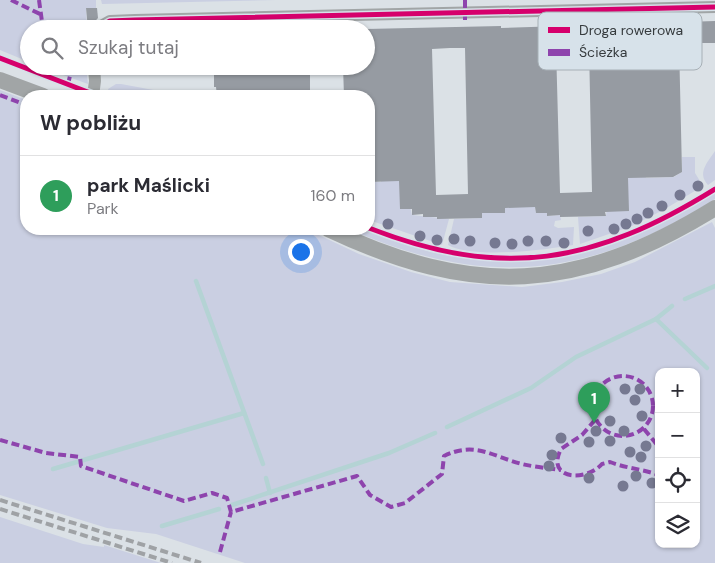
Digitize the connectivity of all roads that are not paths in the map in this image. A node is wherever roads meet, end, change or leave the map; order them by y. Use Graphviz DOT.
graph roads {
  1 [pos="715,7"];
  2 [pos="135,20"];
  3 [pos="95,75"];
  4 [pos="0,80"];
  5 [pos="27,90"];
  6 [pos="94,90"];
  7 [pos="715,208"];
  8 [pos="342,235"];
  1 -- 2 [label="street"];
  3 -- 6 [label="street"];
  4 -- 5 [label="street"];
  7 -- 8 [label="street"];
}
